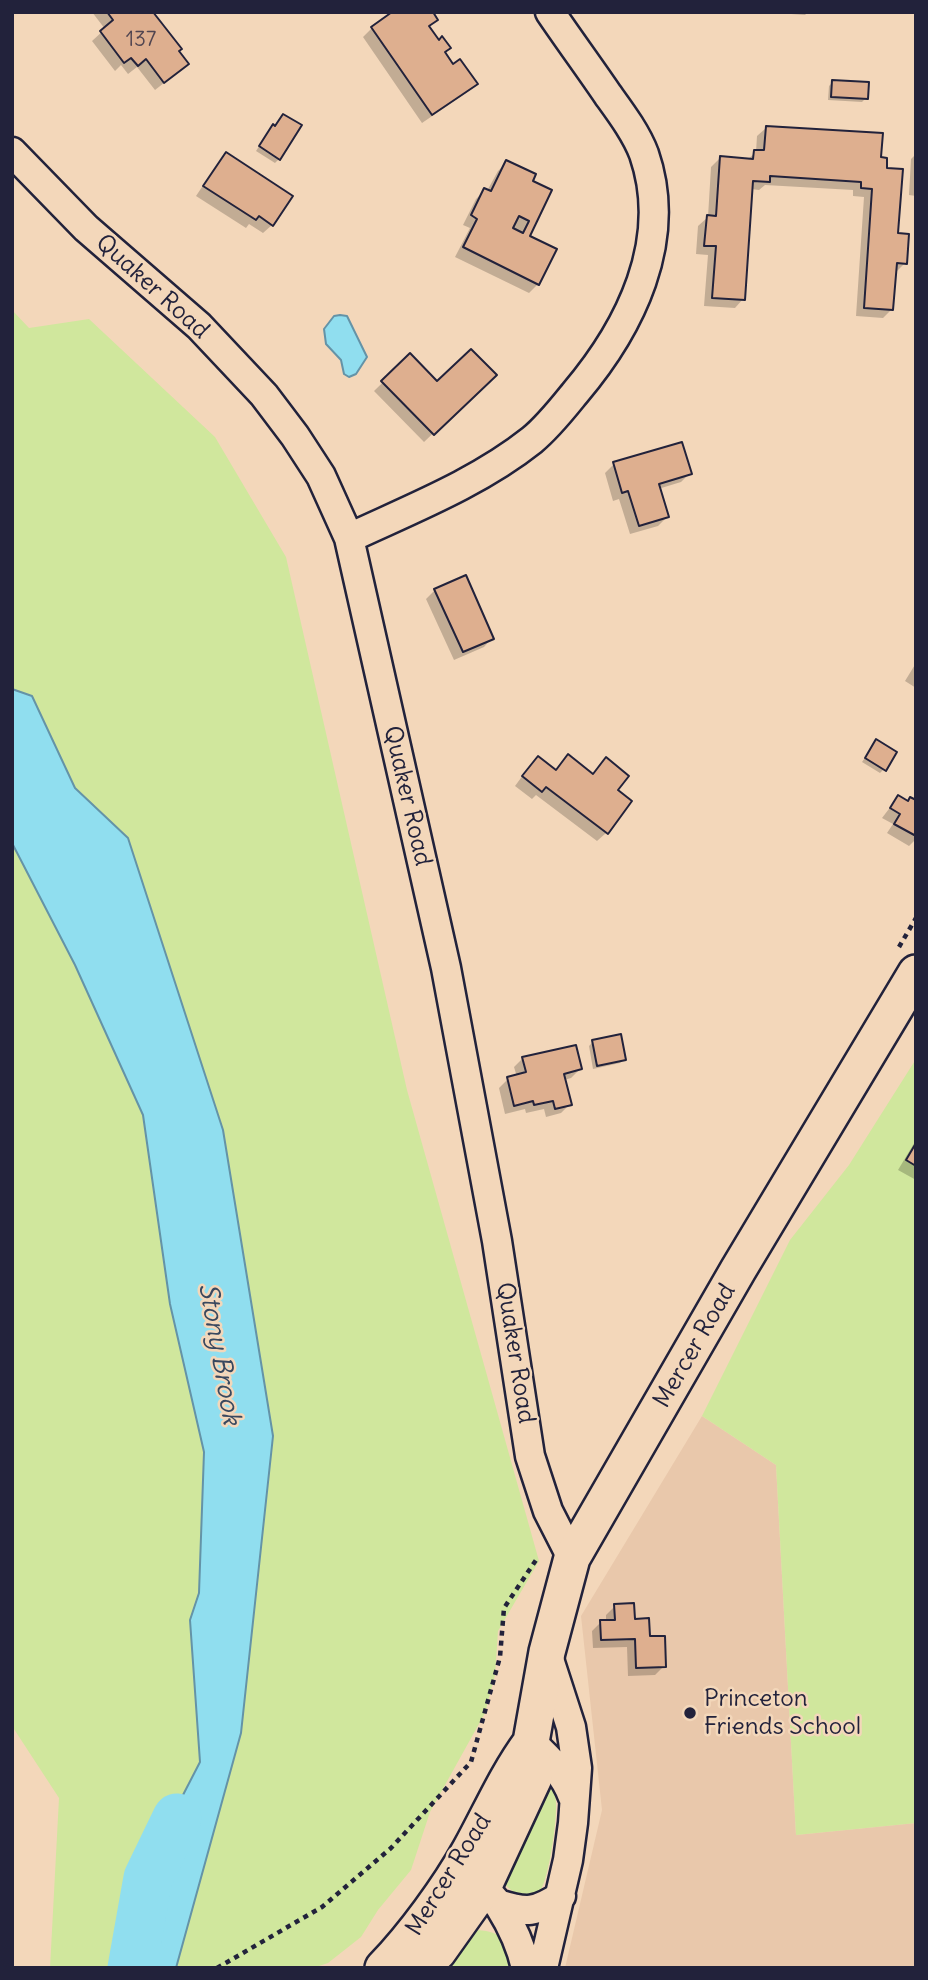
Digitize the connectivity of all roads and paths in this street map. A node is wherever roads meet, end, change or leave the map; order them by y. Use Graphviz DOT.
graph roads {
  1 [pos="550,12"];
  2 [pos="12,152"];
  3 [pos="349,538"];
  4 [pos="916,972"];
  5 [pos="572,1558"];
  6 [pos="547,1652"];
  7 [pos="531,1742"];
  8 [pos="573,1797"];
  9 [pos="469,1853"];
  10 [pos="561,1896"];
  11 [pos="490,1897"];
  12 [pos="383,1968"];
  13 [pos="421,1968"];
  14 [pos="526,1968"];
  15 [pos="543,1968"];
  1 -- 3 [label="street"];
  2 -- 3 [label="street, Quaker Road"];
  3 -- 5 [label="street, Quaker Road"];
  4 -- 5 [label="main road, Mercer Road"];
  5 -- 6 [label="main road, Mercer Road"];
  6 -- 7 [label="main road, Mercer Road"];
  6 -- 8 [label="street"];
  7 -- 8 [label="street"];
  7 -- 9 [label="main road, Mercer Road"];
  7 -- 11 [label="main road, Mercer Road"];
  8 -- 10 [label="street"];
  9 -- 11 [label="street"];
  9 -- 12 [label="main road, Mercer Road"];
  10 -- 11 [label="street"];
  10 -- 15 [label="street"];
  11 -- 13 [label="main road, Mercer Road"];
  11 -- 14 [label="street"];
}
